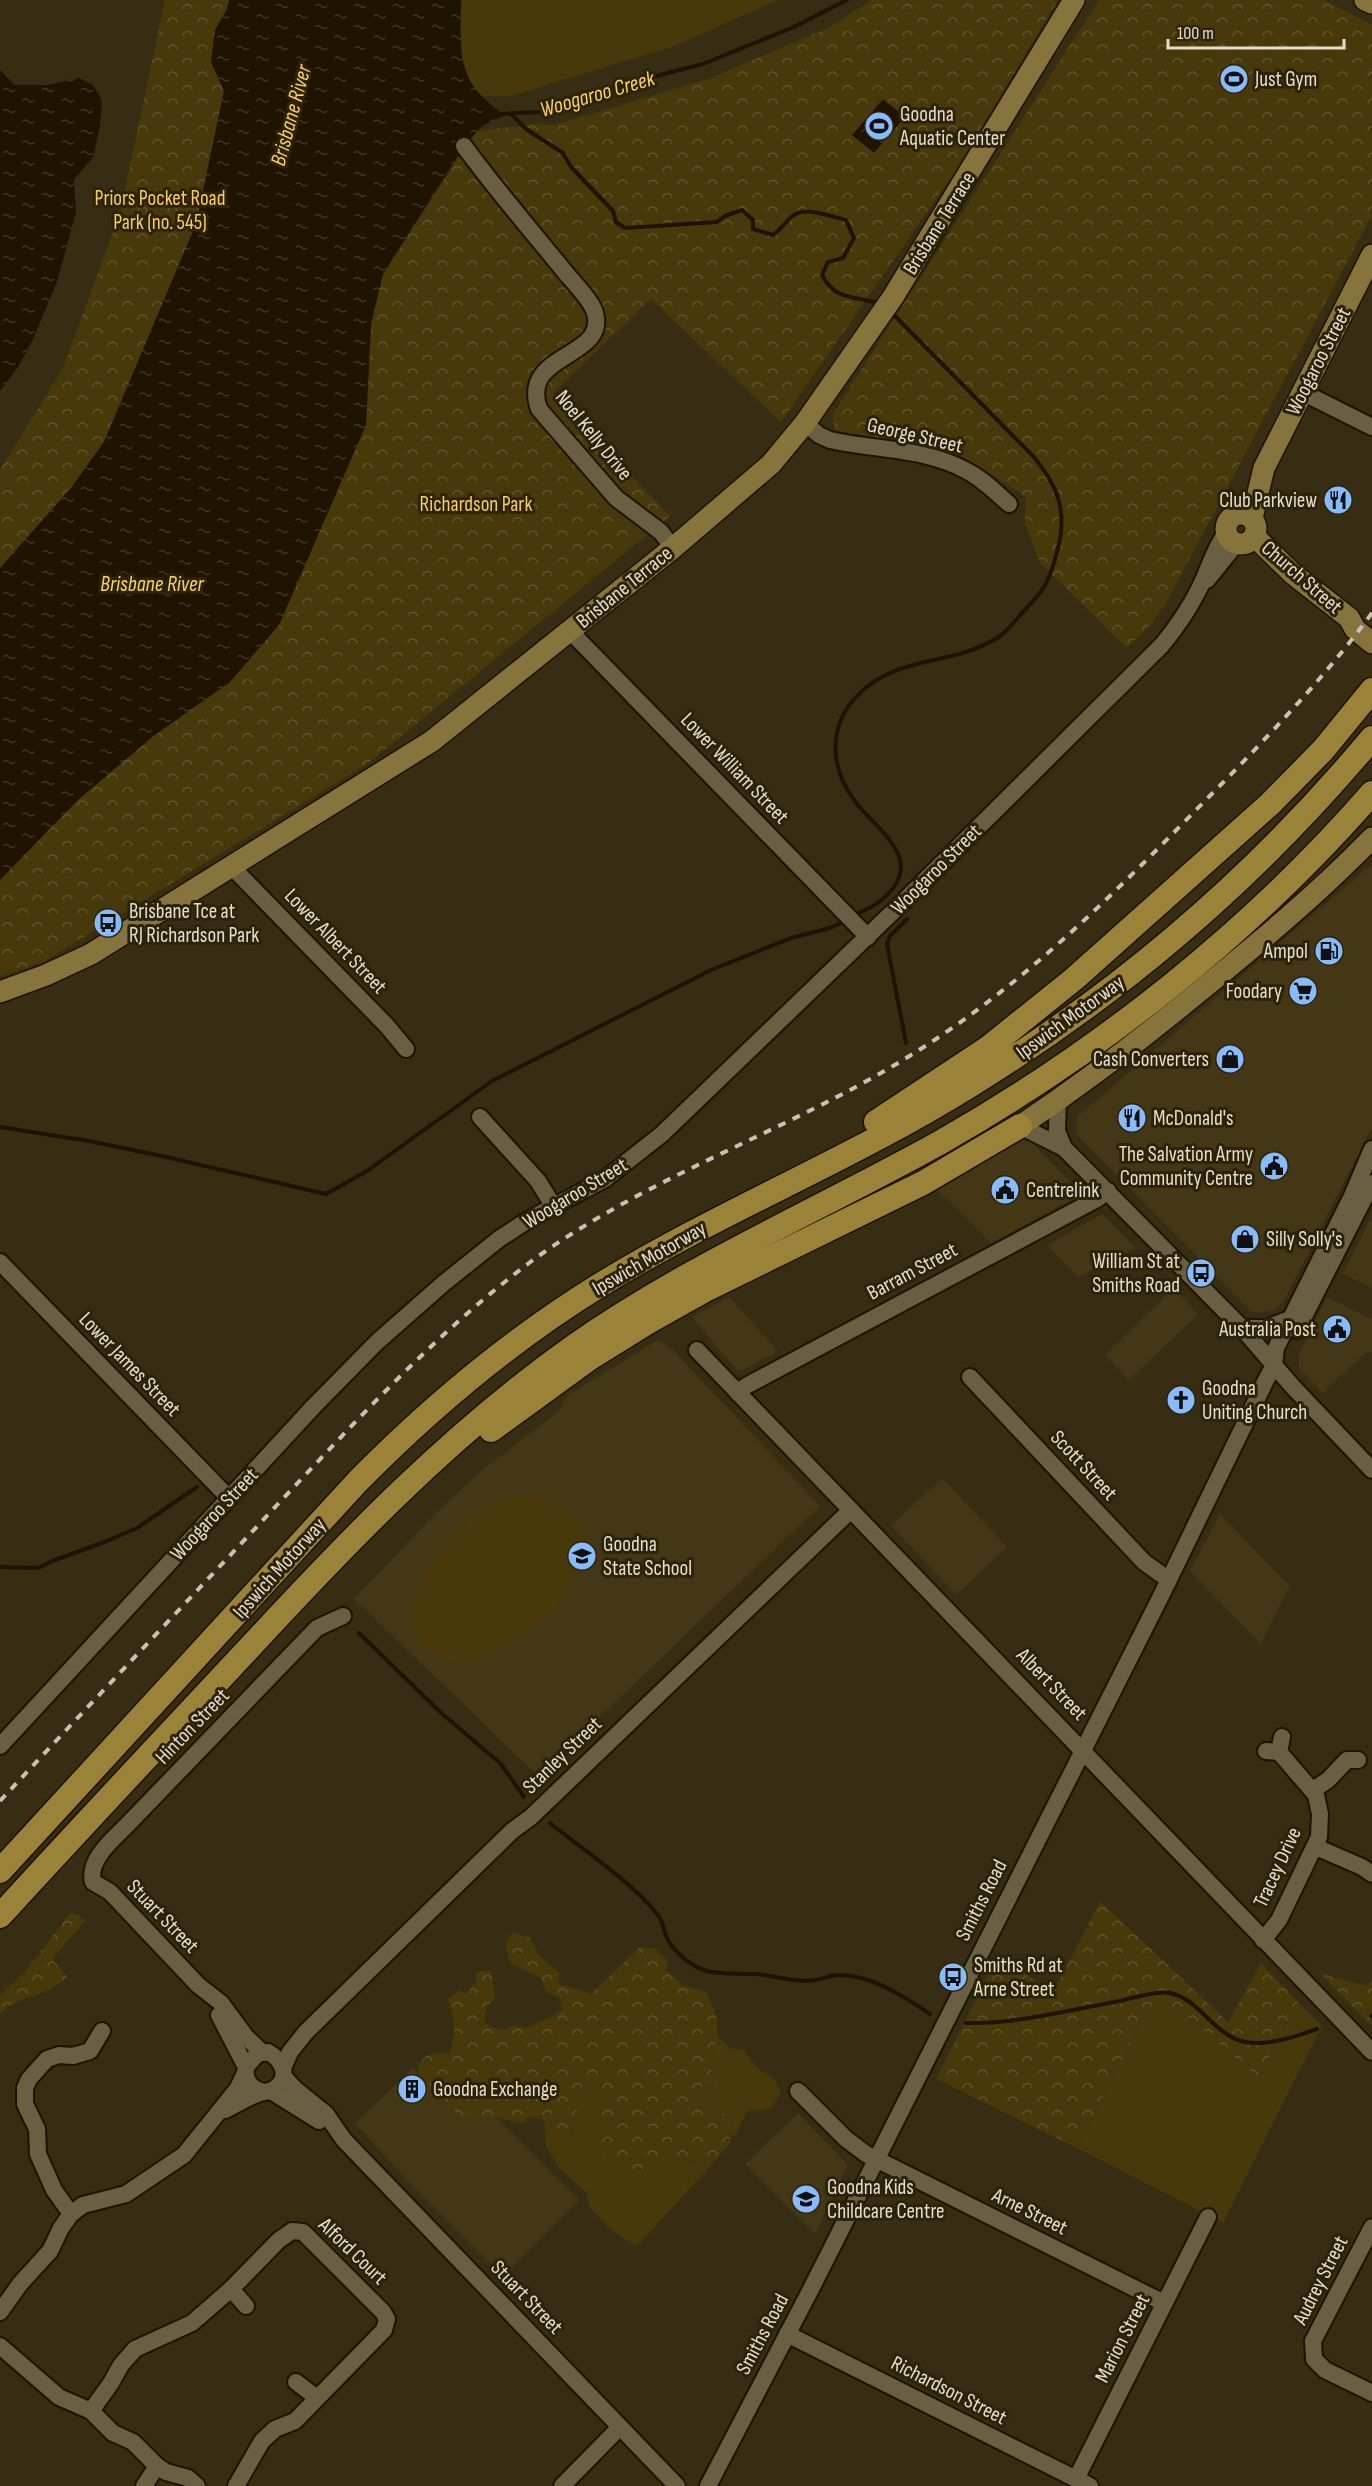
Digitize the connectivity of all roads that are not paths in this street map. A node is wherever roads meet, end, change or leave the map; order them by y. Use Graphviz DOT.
graph roads {
  1 [pos="1074,0"];
  2 [pos="1365,0"];
  3 [pos="1372,3"];
  4 [pos="464,146"];
  5 [pos="1372,255"];
  6 [pos="1302,392"];
  7 [pos="805,423"];
  8 [pos="1372,428"];
  9 [pos="1009,504"];
  10 [pos="1241,529"];
  11 [pos="673,548"];
  12 [pos="1349,618"];
  13 [pos="1372,628"];
  14 [pos="570,631"];
  15 [pos="1372,643"];
  16 [pos="1372,690"];
  17 [pos="1372,738"];
  18 [pos="1372,793"];
  19 [pos="1372,838"];
  20 [pos="231,867"];
  21 [pos="868,937"];
  22 [pos="0,992"];
  23 [pos="406,1049"];
  24 [pos="1058,1100"];
  25 [pos="480,1117"];
  26 [pos="1020,1126"];
  27 [pos="863,1145"];
  28 [pos="1064,1148"];
  29 [pos="1372,1149"];
  30 [pos="1372,1183"];
  31 [pos="1108,1191"];
  32 [pos="554,1207"];
  33 [pos="0,1262"];
  34 [pos="1290,1319"];
  35 [pos="1242,1328"];
  36 [pos="697,1350"];
  37 [pos="1274,1365"];
  38 [pos="970,1377"];
  39 [pos="738,1393"];
  40 [pos="1372,1470"];
  41 [pos="229,1498"];
  42 [pos="850,1510"];
  43 [pos="342,1548"];
  44 [pos="1169,1580"];
  45 [pos="343,1616"];
  46 [pos="0,1746"];
  47 [pos="1276,1747"];
  48 [pos="1083,1749"];
  49 [pos="1350,1756"];
  50 [pos="1313,1790"];
  51 [pos="1316,1847"];
  52 [pos="0,1871"];
  53 [pos="1372,1874"];
  54 [pos="93,1882"];
  55 [pos="0,1916"];
  56 [pos="1263,1940"];
  57 [pos="198,1985"];
  58 [pos="102,2031"];
  59 [pos="306,2032"];
  60 [pos="1372,2052"];
  61 [pos="266,2053"];
  62 [pos="246,2070"];
  63 [pos="284,2071"];
  64 [pos="267,2091"];
  65 [pos="798,2091"];
  66 [pos="219,2114"];
  67 [pos="344,2140"];
  68 [pos="876,2159"];
  69 [pos="71,2214"];
  70 [pos="1208,2217"];
  71 [pos="1372,2227"];
  72 [pos="231,2289"];
  73 [pos="1164,2303"];
  74 [pos="246,2306"];
  75 [pos="0,2312"];
  76 [pos="787,2334"];
  77 [pos="0,2346"];
  78 [pos="296,2382"];
  79 [pos="1372,2393"];
  80 [pos="317,2398"];
  81 [pos="92,2411"];
  82 [pos="620,2427"];
  83 [pos="157,2466"];
  84 [pos="1083,2482"];
  85 [pos="144,2486"];
  86 [pos="197,2486"];
  87 [pos="236,2486"];
  88 [pos="562,2486"];
  89 [pos="677,2486"];
  90 [pos="708,2486"];
  1 -- 7 [label="main road, Brisbane Terrace"];
  2 -- 3 [label="main road"];
  4 -- 11 [label="street, Noel Kelly Drive"];
  5 -- 6 [label="main road, Woogaroo Street"];
  6 -- 8 [label="street"];
  6 -- 10 [label="main road, Woogaroo Street"];
  7 -- 9 [label="street, George Street"];
  7 -- 11 [label="main road, Brisbane Terrace"];
  10 -- 12 [label="main road, Church Street"];
  10 -- 21 [label="street, Woogaroo Street"];
  11 -- 14 [label="main road, Brisbane Terrace"];
  12 -- 13 [label="main road, Church Street"];
  12 -- 15 [label="main road, Church Street"];
  14 -- 20 [label="main road, Brisbane Terrace"];
  14 -- 21 [label="street, Lower William Street"];
  16 -- 27 [label="highway"];
  17 -- 27 [label="highway, Ipswich Motorway"];
  18 -- 43 [label="highway, Ipswich Motorway"];
  19 -- 24 [label="main road"];
  20 -- 22 [label="main road, Brisbane Terrace"];
  20 -- 23 [label="street, Lower Albert Street"];
  21 -- 32 [label="street, Woogaroo Street"];
  24 -- 26 [label="main road"];
  24 -- 28 [label="street"];
  25 -- 32 [label="street"];
  26 -- 28 [label="street"];
  26 -- 43 [label="highway"];
  27 -- 52 [label="highway, Ipswich Motorway"];
  28 -- 31 [label="street"];
  29 -- 34 [label="street, Smiths Road"];
  30 -- 37 [label="street, Smiths Road"];
  31 -- 35 [label="street"];
  31 -- 39 [label="street, Barram Street"];
  32 -- 41 [label="street, Woogaroo Street"];
  33 -- 41 [label="street, Lower James Street"];
  34 -- 35 [label="street"];
  34 -- 37 [label="street, Smiths Road"];
  35 -- 37 [label="street"];
  36 -- 39 [label="street, Albert Street"];
  37 -- 40 [label="street"];
  37 -- 44 [label="street, Smiths Road"];
  38 -- 44 [label="street, Scott Street"];
  39 -- 42 [label="street, Albert Street"];
  41 -- 46 [label="street, Woogaroo Street"];
  42 -- 48 [label="street, Albert Street"];
  42 -- 59 [label="street, Stanley Street"];
  43 -- 55 [label="highway, Ipswich Motorway"];
  44 -- 48 [label="street, Smiths Road"];
  45 -- 54 [label="street, Hinton Street"];
  47 -- 50 [label="street, Tracey Drive"];
  48 -- 56 [label="street, Albert Street"];
  48 -- 68 [label="street, Smiths Road"];
  49 -- 50 [label="street"];
  50 -- 51 [label="street, Tracey Drive"];
  51 -- 53 [label="street"];
  51 -- 56 [label="street, Tracey Drive"];
  54 -- 57 [label="street, Stuart Street"];
  56 -- 60 [label="street, Albert Street"];
  57 -- 61 [label="street, Stuart Street"];
  57 -- 62 [label="street, Stuart Street"];
  58 -- 69 [label="street"];
  59 -- 61 [label="street, Stanley Street"];
  59 -- 63 [label="street, Stanley Street"];
  61 -- 62 [label="street"];
  61 -- 63 [label="street"];
  62 -- 64 [label="street"];
  62 -- 66 [label="street"];
  63 -- 64 [label="street"];
  63 -- 67 [label="street, Stuart Street"];
  64 -- 66 [label="street"];
  64 -- 67 [label="street, Stuart Street"];
  65 -- 68 [label="street, Arne Street"];
  66 -- 69 [label="street"];
  67 -- 82 [label="street, Stuart Street"];
  68 -- 73 [label="street, Arne Street"];
  68 -- 76 [label="street, Smiths Road"];
  69 -- 75 [label="street"];
  70 -- 73 [label="street, Marion Street"];
  71 -- 79 [label="street, Audrey Street"];
  72 -- 74 [label="street"];
  72 -- 80 [label="street, Alford Court"];
  72 -- 81 [label="street, Alford Court"];
  73 -- 84 [label="street, Marion Street"];
  76 -- 84 [label="street, Richardson Street"];
  76 -- 90 [label="street, Smiths Road"];
  77 -- 81 [label="street"];
  78 -- 80 [label="street"];
  80 -- 87 [label="street"];
  81 -- 83 [label="street"];
  82 -- 88 [label="street"];
  82 -- 89 [label="street, Stuart Street"];
  83 -- 85 [label="street"];
  83 -- 86 [label="street"];
}
